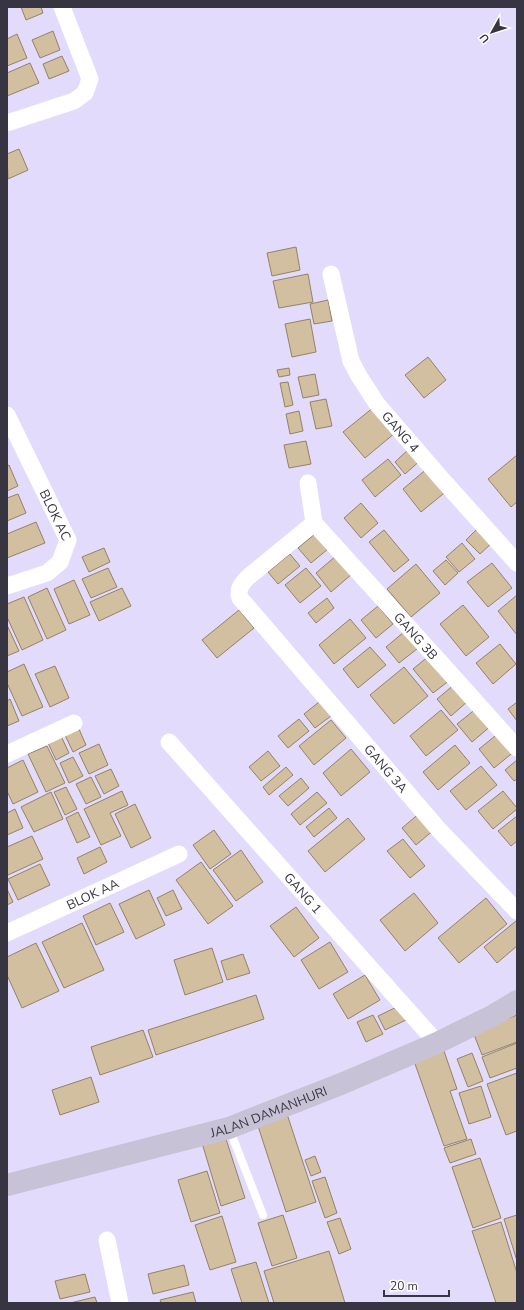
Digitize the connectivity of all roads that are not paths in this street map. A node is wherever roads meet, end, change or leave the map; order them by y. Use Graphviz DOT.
graph roads {
  1 [pos="62,7"];
  2 [pos="7,123"];
  3 [pos="331,274"];
  4 [pos="7,415"];
  5 [pos="308,483"];
  6 [pos="314,523"];
  7 [pos="517,563"];
  8 [pos="7,586"];
  9 [pos="74,723"];
  10 [pos="169,742"];
  11 [pos="517,748"];
  12 [pos="7,754"];
  13 [pos="179,854"];
  14 [pos="517,911"];
  15 [pos="7,933"];
  16 [pos="517,1001"];
  17 [pos="437,1043"];
  18 [pos="229,1128"];
  19 [pos="7,1185"];
  20 [pos="263,1215"];
  21 [pos="107,1240"];
  22 [pos="120,1303"];
  1 -- 2 [label="street"];
  3 -- 7 [label="street, GANG 4"];
  4 -- 8 [label="street, BLOK AC"];
  5 -- 6 [label="street"];
  6 -- 11 [label="street, GANG 3B"];
  6 -- 14 [label="street, GANG 3A"];
  9 -- 12 [label="street"];
  10 -- 17 [label="street, GANG 1"];
  13 -- 15 [label="street, BLOK AA"];
  16 -- 17 [label="street, JALAN DAMANHURI"];
  17 -- 18 [label="street, JALAN DAMANHURI"];
  18 -- 19 [label="street, JALAN DAMANHURI"];
  18 -- 20 [label="lane"];
  21 -- 22 [label="street"];
}
